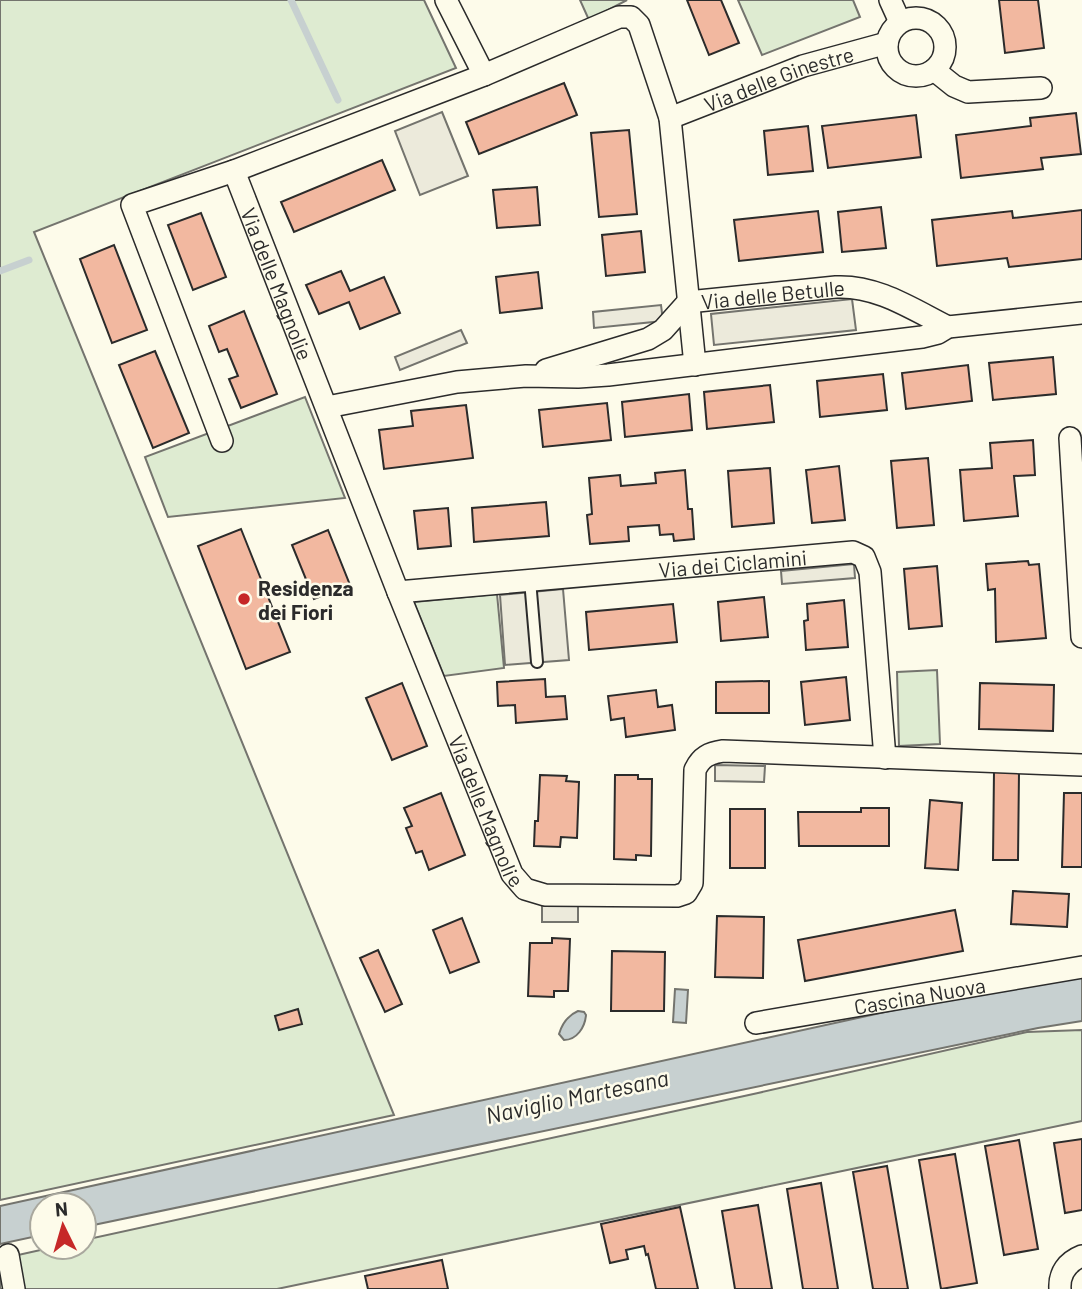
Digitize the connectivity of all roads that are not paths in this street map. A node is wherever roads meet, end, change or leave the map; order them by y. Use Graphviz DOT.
graph roads {
  1 [pos="446,0"];
  2 [pos="891,0"];
  3 [pos="900,22"];
  4 [pos="887,43"];
  5 [pos="934,70"];
  6 [pos="484,75"];
  7 [pos="1041,88"];
  8 [pos="670,118"];
  9 [pos="234,171"];
  10 [pos="688,302"];
  11 [pos="1082,313"];
  12 [pos="948,327"];
  13 [pos="695,365"];
  14 [pos="526,376"];
  15 [pos="327,407"];
  16 [pos="1070,438"];
  17 [pos="222,441"];
  18 [pos="530,580"];
  19 [pos="398,592"];
  20 [pos="1082,637"];
  21 [pos="537,662"];
  22 [pos="886,758"];
  23 [pos="1082,765"];
  24 [pos="1082,967"];
  25 [pos="756,1023"];
  26 [pos="8,1255"];
  27 [pos="1082,1256"];
  28 [pos="14,1289"];
  29 [pos="1060,1289"];
  1 -- 6 [label="street"];
  2 -- 3 [label="street"];
  3 -- 4 [label="street"];
  3 -- 5 [label="street"];
  4 -- 5 [label="street"];
  4 -- 8 [label="street, Via delle Ginestre"];
  5 -- 7 [label="street"];
  6 -- 8 [label="street"];
  6 -- 9 [label="street"];
  8 -- 10 [label="street"];
  9 -- 15 [label="street, Via delle Magnolie"];
  9 -- 17 [label="street"];
  10 -- 12 [label="street, Via delle Betulle"];
  10 -- 13 [label="street"];
  10 -- 14 [label="street, Via delle Betulle"];
  11 -- 12 [label="street, Via delle Betulle"];
  12 -- 13 [label="street, Via delle Betulle"];
  13 -- 14 [label="street, Via delle Betulle"];
  14 -- 15 [label="street, Via delle Betulle"];
  15 -- 19 [label="street, Via delle Magnolie"];
  16 -- 20 [label="street"];
  18 -- 19 [label="street, Via dei Ciclamini"];
  18 -- 21 [label="lane"];
  18 -- 22 [label="street, Via dei Ciclamini"];
  19 -- 22 [label="street, Via delle Magnolie"];
  22 -- 23 [label="street, Via delle Magnolie"];
  24 -- 25 [label="street, Cascina Nuova"];
  26 -- 28 [label="street"];
  27 -- 29 [label="street"];
}
